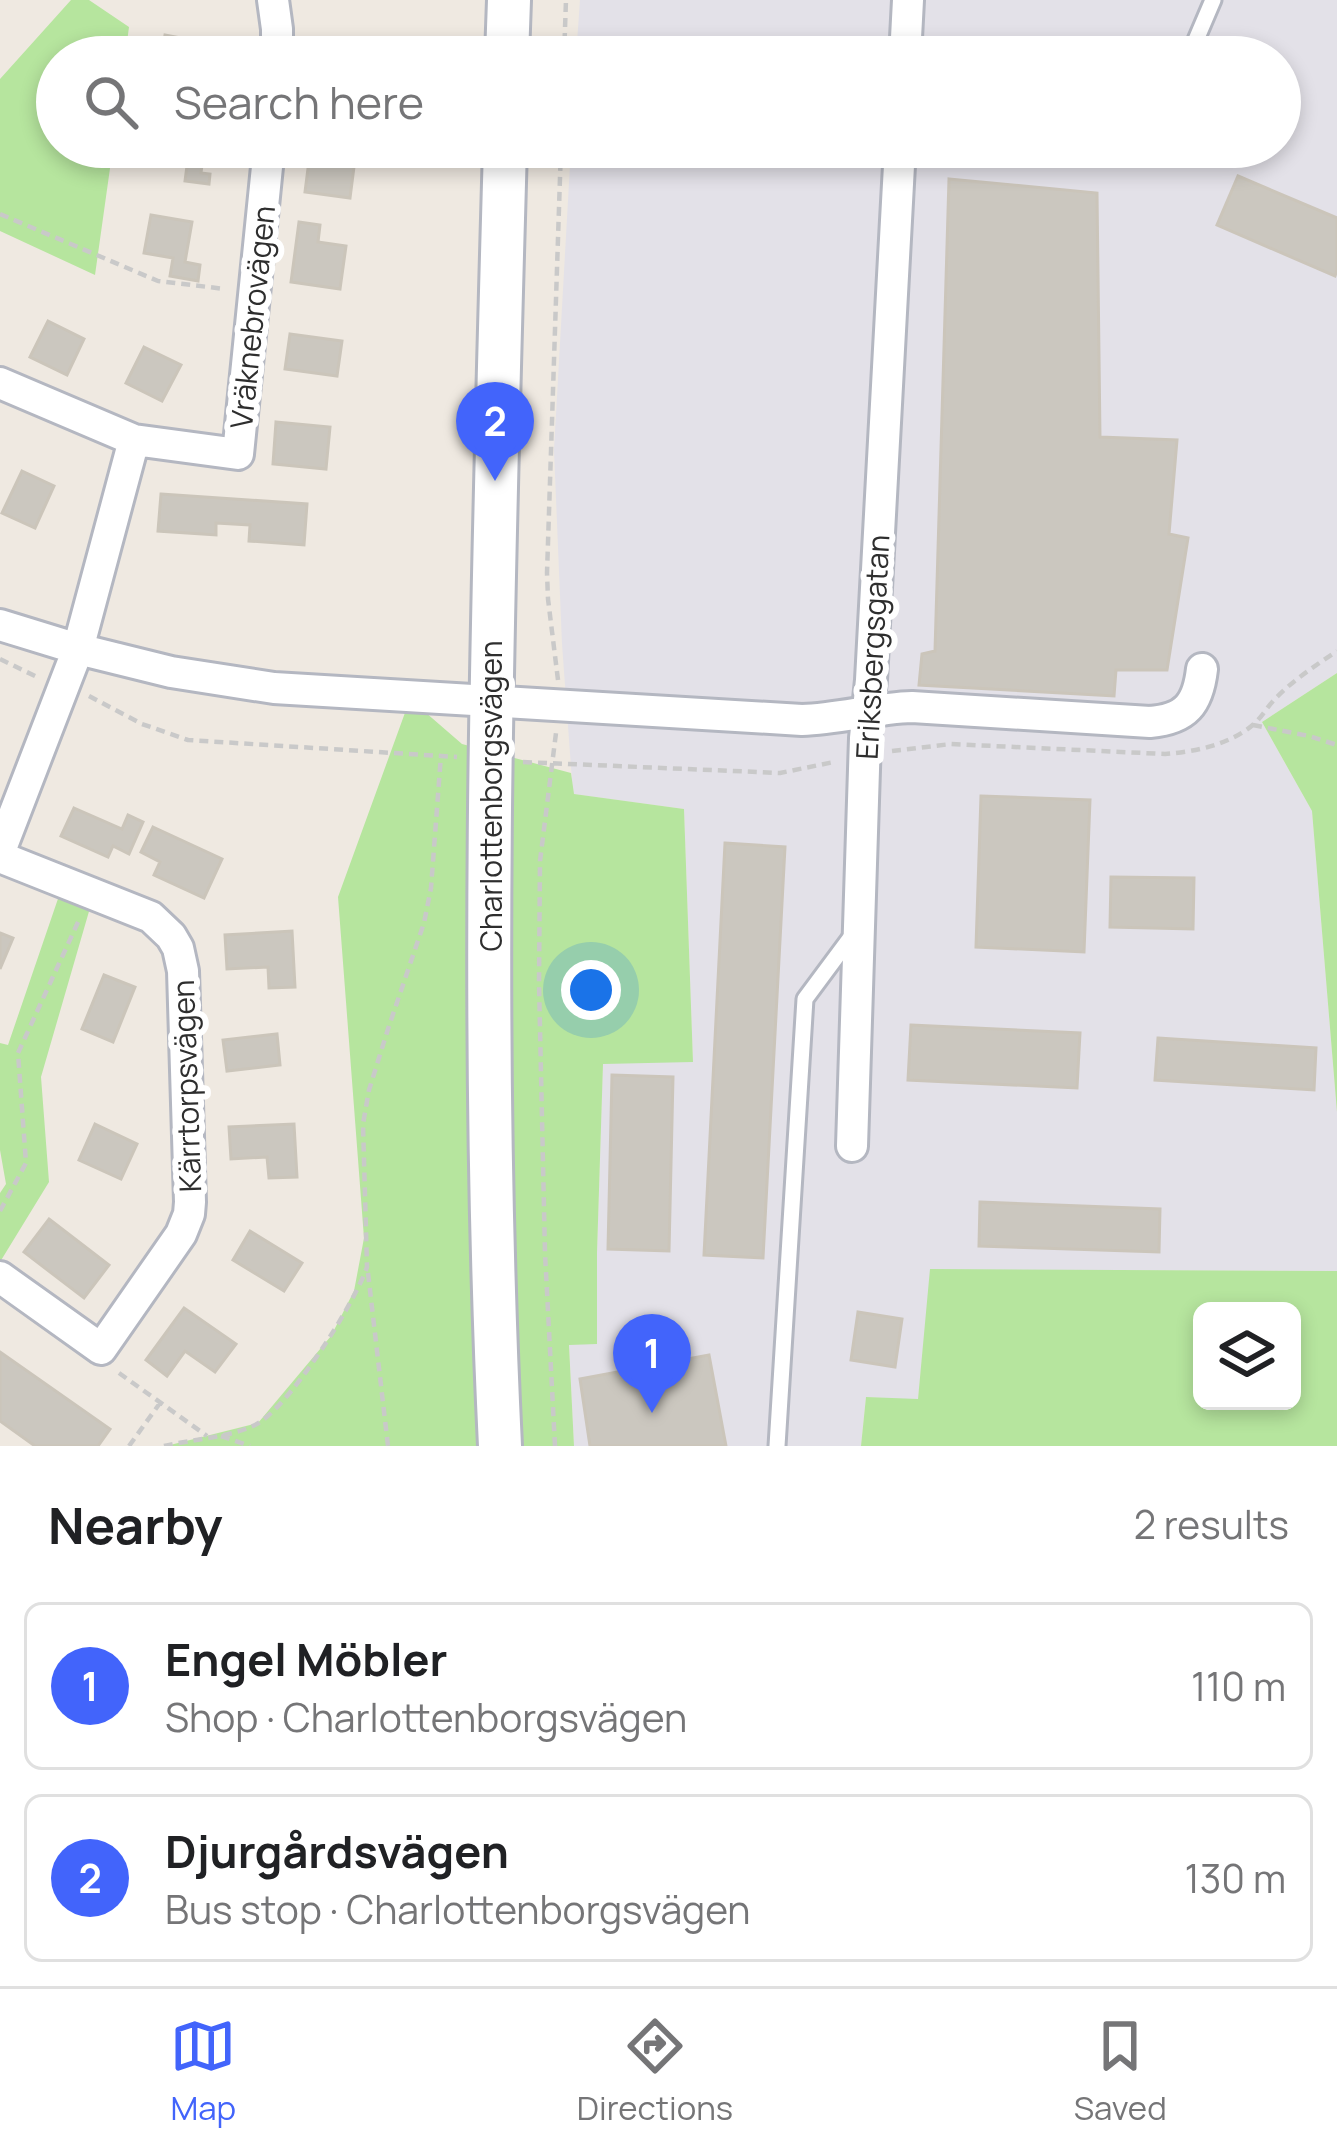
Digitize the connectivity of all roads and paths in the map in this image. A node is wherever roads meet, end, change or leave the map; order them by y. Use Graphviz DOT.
graph roads {
  1 [pos="273,0"];
  2 [pos="509,0"];
  3 [pos="566,0"];
  4 [pos="908,0"];
  5 [pos="1213,0"];
  6 [pos="277,36"];
  7 [pos="508,36"];
  8 [pos="564,36"];
  9 [pos="906,36"];
  10 [pos="1198,36"];
  11 [pos="267,168"];
  12 [pos="504,168"];
  13 [pos="560,168"];
  14 [pos="899,168"];
  15 [pos="0,214"];
  16 [pos="254,293"];
  17 [pos="0,383"];
  18 [pos="134,440"];
  19 [pos="0,625"];
  20 [pos="78,650"];
  21 [pos="1337,651"];
  22 [pos="0,658"];
  23 [pos="1202,669"];
  24 [pos="64,687"];
  25 [pos="490,702"];
  26 [pos="557,706"];
  27 [pos="867,712"];
  28 [pos="1253,725"];
  29 [pos="1337,745"];
  30 [pos="864,757"];
  31 [pos="552,763"];
  32 [pos="0,854"];
  33 [pos="91,893"];
  34 [pos="860,926"];
  35 [pos="853,1146"];
  36 [pos="0,1211"];
  37 [pos="367,1267"];
  38 [pos="0,1277"];
  39 [pos="101,1349"];
  40 [pos="160,1403"];
  41 [pos="219,1435"];
  42 [pos="207,1436"];
  43 [pos="129,1446"];
  44 [pos="164,1446"];
  45 [pos="250,1446"];
  46 [pos="388,1446"];
  47 [pos="500,1446"];
  48 [pos="555,1446"];
  49 [pos="777,1446"];
  1 -- 6 [label="street"];
  2 -- 7 [label="main road"];
  3 -- 8 [label="path"];
  4 -- 9 [label="street"];
  5 -- 10 [label="lane"];
  11 -- 16 [label="street, Vräknebrovägen"];
  12 -- 25 [label="main road, Charlottenborgsvägen"];
  13 -- 26 [label="path"];
  14 -- 27 [label="street, Eriksbergsgatan"];
  15 -- 16 [label="path"];
  16 -- 18 [label="street, Vräknebrovägen"];
  17 -- 18 [label="street, Vräknebrovägen"];
  18 -- 20 [label="street"];
  19 -- 20 [label="street"];
  20 -- 24 [label="street, Kärrtorpsvägen"];
  20 -- 25 [label="street"];
  21 -- 28 [label="path"];
  22 -- 24 [label="path"];
  23 -- 27 [label="street"];
  24 -- 32 [label="street, Kärrtorpsvägen"];
  24 -- 37 [label="path"];
  25 -- 26 [label="street"];
  25 -- 47 [label="main road, Charlottenborgsvägen"];
  26 -- 27 [label="street"];
  26 -- 31 [label="path"];
  27 -- 30 [label="street, Eriksbergsgatan"];
  28 -- 29 [label="path"];
  28 -- 30 [label="path"];
  30 -- 31 [label="path"];
  30 -- 34 [label="street, Eriksbergsgatan"];
  31 -- 48 [label="path"];
  32 -- 33 [label="street, Kärrtorpsvägen"];
  33 -- 36 [label="path"];
  33 -- 39 [label="street, Kärrtorpsvägen"];
  34 -- 35 [label="street, Eriksbergsgatan"];
  34 -- 49 [label="lane"];
  37 -- 41 [label="path"];
  37 -- 46 [label="path"];
  38 -- 39 [label="street"];
  39 -- 40 [label="path"];
  40 -- 42 [label="path"];
  40 -- 43 [label="path"];
  41 -- 42 [label="path"];
  41 -- 45 [label="path"];
  42 -- 44 [label="path"];
}
